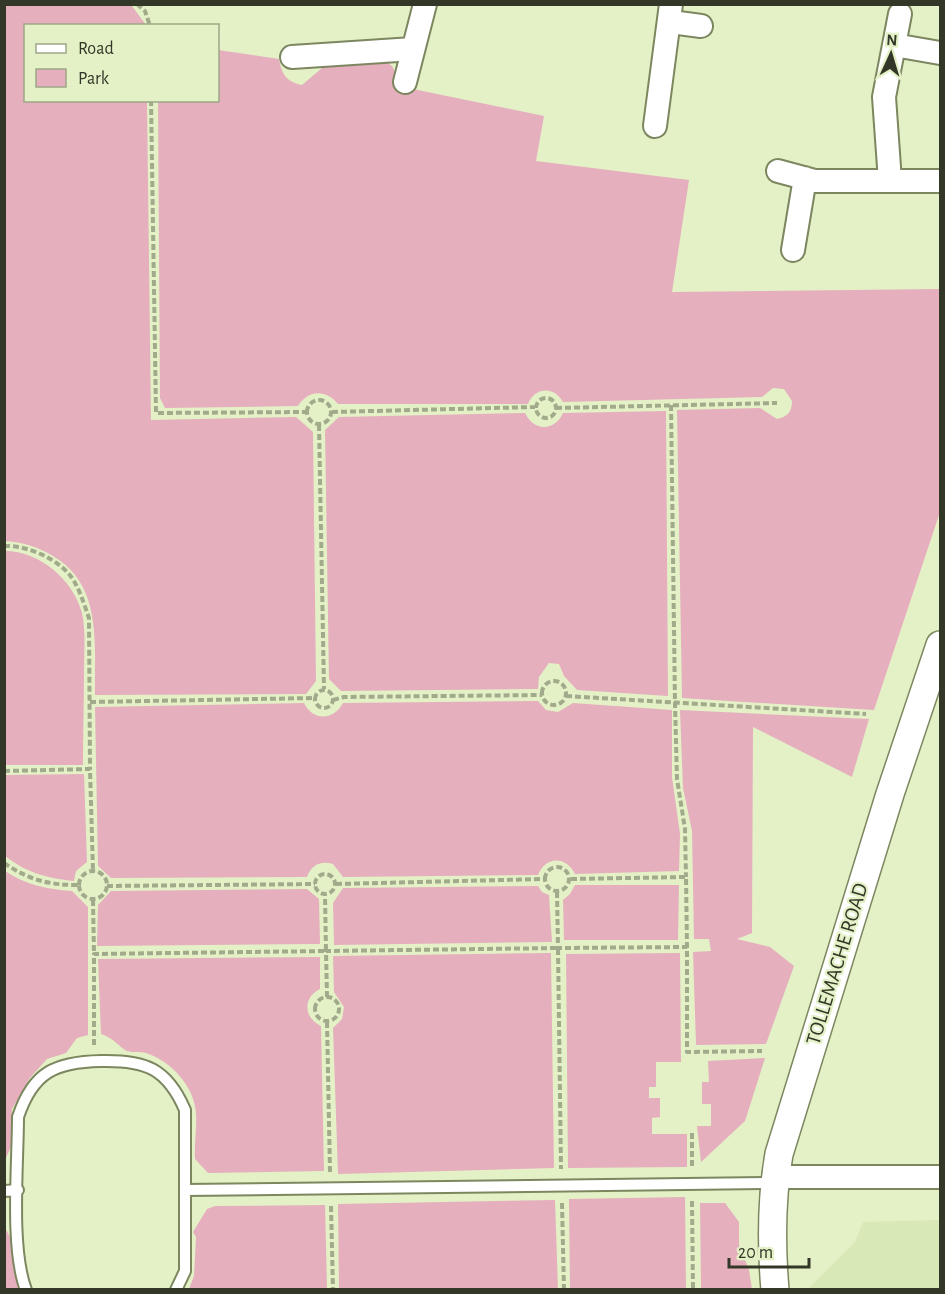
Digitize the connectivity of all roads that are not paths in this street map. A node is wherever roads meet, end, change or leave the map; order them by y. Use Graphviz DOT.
graph roads {
  1 [pos="425,4"];
  2 [pos="671,13"];
  3 [pos="900,14"];
  4 [pos="701,26"];
  5 [pos="894,45"];
  6 [pos="413,49"];
  7 [pos="940,53"];
  8 [pos="292,57"];
  9 [pos="405,82"];
  10 [pos="655,126"];
  11 [pos="778,171"];
  12 [pos="805,178"];
  13 [pos="890,181"];
  14 [pos="940,181"];
  15 [pos="793,250"];
  16 [pos="940,645"];
  17 [pos="940,1178"];
  18 [pos="774,1180"];
  19 [pos="18,1190"];
  20 [pos="185,1190"];
  21 [pos="4,1191"];
  22 [pos="26,1290"];
  23 [pos="176,1290"];
  24 [pos="775,1290"];
  1 -- 6 [label="street"];
  2 -- 4 [label="street"];
  2 -- 10 [label="street"];
  3 -- 5 [label="street"];
  5 -- 7 [label="street"];
  5 -- 13 [label="street"];
  6 -- 8 [label="street"];
  6 -- 9 [label="street"];
  11 -- 12 [label="street"];
  12 -- 13 [label="street"];
  12 -- 15 [label="street"];
  13 -- 14 [label="street"];
  16 -- 18 [label="street, TOLLEMACHE ROAD"];
  17 -- 18 [label="street"];
  18 -- 20 [label="lane"];
  18 -- 24 [label="street, TOLLEMACHE ROAD"];
  19 -- 20 [label="lane"];
  19 -- 21 [label="lane"];
  19 -- 22 [label="lane"];
  20 -- 23 [label="lane"];
}
